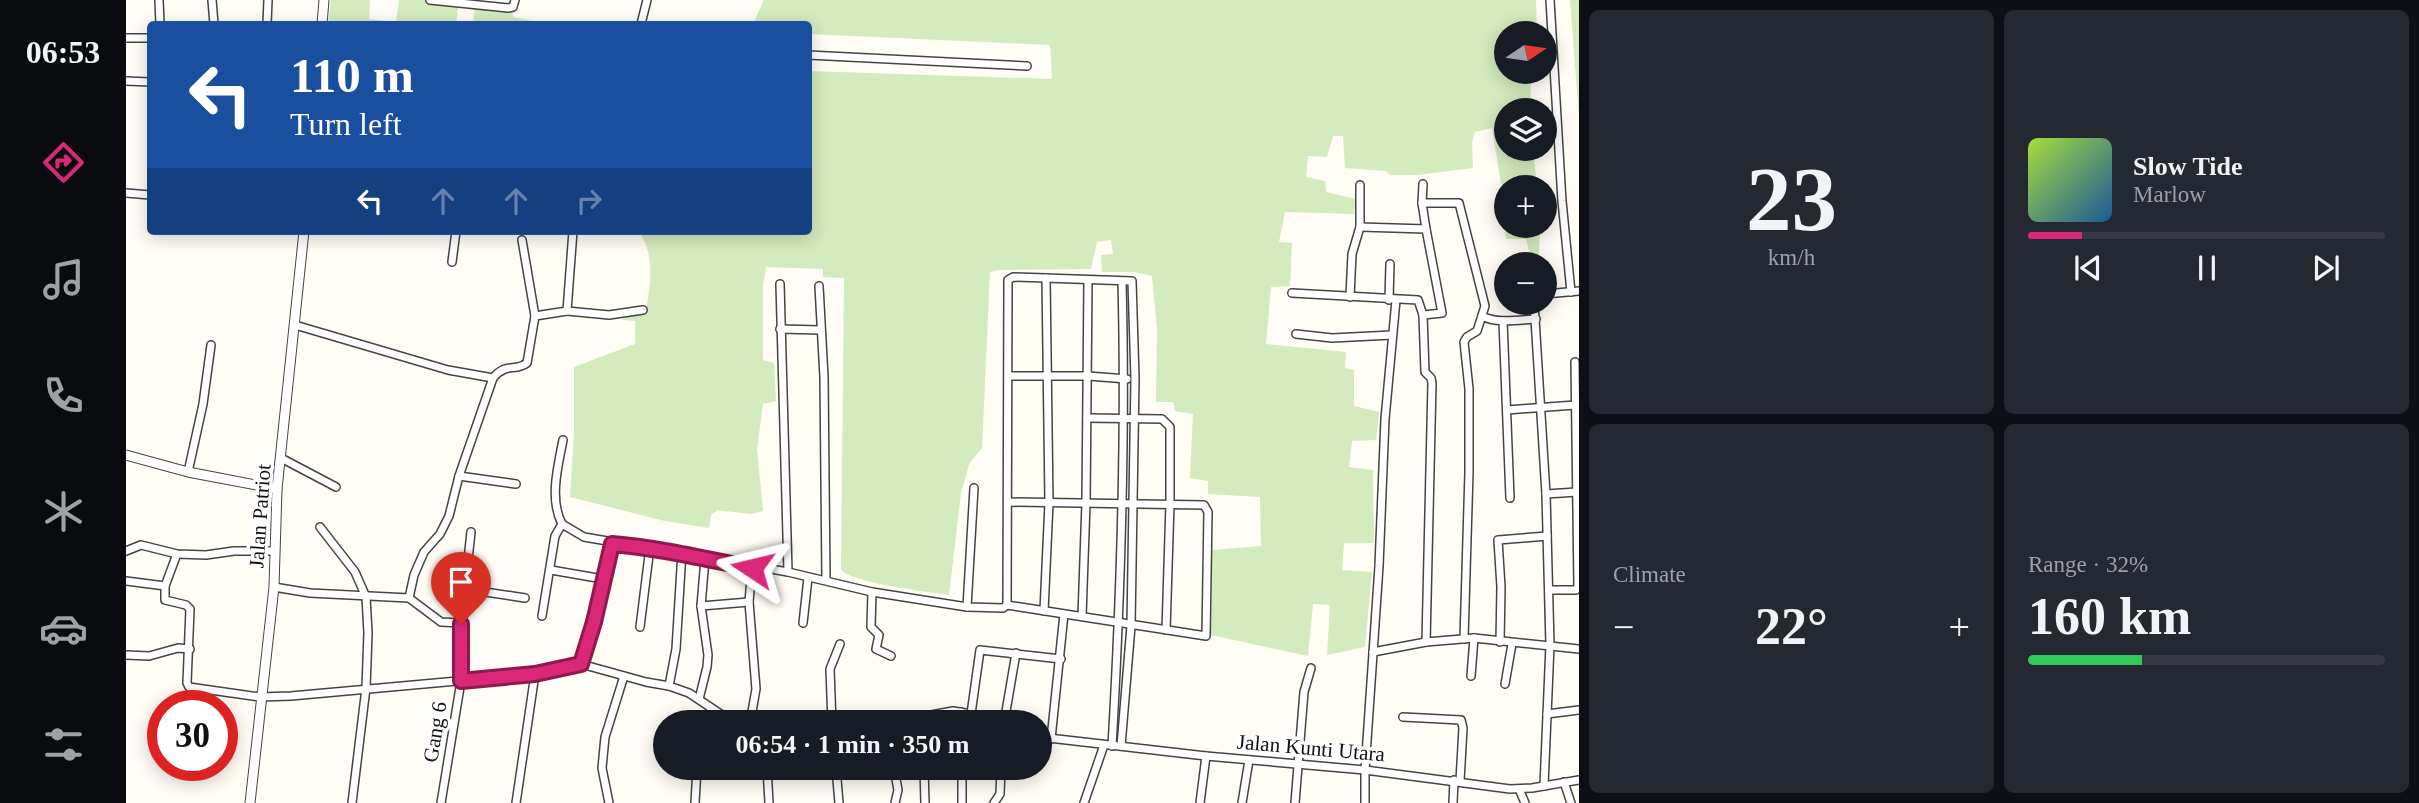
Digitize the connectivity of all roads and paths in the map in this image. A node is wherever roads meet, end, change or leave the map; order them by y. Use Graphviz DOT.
graph roads {
  1 [pos="159,0"];
  2 [pos="212,0"];
  3 [pos="268,0"];
  4 [pos="324,0"];
  5 [pos="430,0"];
  6 [pos="515,0"];
  7 [pos="647,0"];
  8 [pos="1550,0"];
  9 [pos="160,21"];
  10 [pos="214,21"];
  11 [pos="267,21"];
  12 [pos="322,21"];
  13 [pos="642,21"];
  14 [pos="126,38"];
  15 [pos="147,38"];
  16 [pos="812,55"];
  17 [pos="1027,66"];
  18 [pos="126,81"];
  19 [pos="147,82"];
  20 [pos="1423,184"];
  21 [pos="1360,185"];
  22 [pos="126,192"];
  23 [pos="147,195"];
  24 [pos="1422,203"];
  25 [pos="1360,227"];
  26 [pos="1426,229"];
  27 [pos="304,235"];
  28 [pos="455,235"];
  29 [pos="573,235"];
  30 [pos="522,240"];
  31 [pos="452,262"];
  32 [pos="1390,264"];
  33 [pos="1046,278"];
  34 [pos="1087,279"];
  35 [pos="1122,282"];
  36 [pos="780,284"];
  37 [pos="819,286"];
  38 [pos="1575,292"];
  39 [pos="1292,293"];
  40 [pos="1557,293"];
  41 [pos="1350,297"];
  42 [pos="1392,300"];
  43 [pos="643,310"];
  44 [pos="567,311"];
  45 [pos="1423,315"];
  46 [pos="1536,315"];
  47 [pos="535,316"];
  48 [pos="1482,316"];
  49 [pos="1536,319"];
  50 [pos="1503,321"];
  51 [pos="295,325"];
  52 [pos="780,329"];
  53 [pos="820,330"];
  54 [pos="1296,334"];
  55 [pos="1392,335"];
  56 [pos="211,345"];
  57 [pos="1575,362"];
  58 [pos="1009,376"];
  59 [pos="1048,376"];
  60 [pos="1088,376"];
  61 [pos="493,378"];
  62 [pos="1125,379"];
  63 [pos="1135,379"];
  64 [pos="1575,405"];
  65 [pos="1542,408"];
  66 [pos="1507,411"];
  67 [pos="1087,418"];
  68 [pos="1125,418"];
  69 [pos="1134,419"];
  70 [pos="563,440"];
  71 [pos="126,455"];
  72 [pos="281,458"];
  73 [pos="188,472"];
  74 [pos="459,476"];
  75 [pos="516,484"];
  76 [pos="336,487"];
  77 [pos="974,488"];
  78 [pos="277,489"];
  79 [pos="1577,492"];
  80 [pos="1546,494"];
  81 [pos="1510,498"];
  82 [pos="1008,502"];
  83 [pos="1049,503"];
  84 [pos="1086,503"];
  85 [pos="1128,504"];
  86 [pos="1170,504"];
  87 [pos="562,524"];
  88 [pos="320,527"];
  89 [pos="471,532"];
  90 [pos="1547,536"];
  91 [pos="612,544"];
  92 [pos="650,547"];
  93 [pos="126,551"];
  94 [pos="274,551"];
  95 [pos="682,552"];
  96 [pos="177,554"];
  97 [pos="705,559"];
  98 [pos="752,568"];
  99 [pos="551,570"];
  100 [pos="788,572"];
  101 [pos="808,578"];
  102 [pos="603,579"];
  103 [pos="825,580"];
  104 [pos="126,581"];
  105 [pos="165,586"];
  106 [pos="274,587"];
  107 [pos="466,589"];
  108 [pos="1549,590"];
  109 [pos="872,592"];
  110 [pos="366,597"];
  111 [pos="409,598"];
  112 [pos="525,598"];
  113 [pos="749,602"];
  114 [pos="701,606"];
  115 [pos="1007,606"];
  116 [pos="967,607"];
  117 [pos="1044,611"];
  118 [pos="1064,614"];
  119 [pos="542,616"];
  120 [pos="1082,617"];
  121 [pos="803,623"];
  122 [pos="461,624"];
  123 [pos="1119,624"];
  124 [pos="1131,626"];
  125 [pos="640,627"];
  126 [pos="1166,630"];
  127 [pos="1474,638"];
  128 [pos="1464,639"];
  129 [pos="1426,642"];
  130 [pos="1500,642"];
  131 [pos="840,644"];
  132 [pos="1512,644"];
  133 [pos="1550,646"];
  134 [pos="190,649"];
  135 [pos="1579,649"];
  136 [pos="1373,652"];
  137 [pos="1016,653"];
  138 [pos="126,655"];
  139 [pos="891,656"];
  140 [pos="1060,659"];
  141 [pos="581,664"];
  142 [pos="1311,668"];
  143 [pos="535,674"];
  144 [pos="624,676"];
  145 [pos="1471,676"];
  146 [pos="461,681"];
  147 [pos="1505,684"];
  148 [pos="668,686"];
  149 [pos="366,688"];
  150 [pos="260,697"];
  151 [pos="699,699"];
  152 [pos="711,708"];
  153 [pos="714,710"];
  154 [pos="753,710"];
  155 [pos="832,710"];
  156 [pos="972,710"];
  157 [pos="1006,710"];
  158 [pos="1579,710"];
  159 [pos="1547,714"];
  160 [pos="1403,716"];
  161 [pos="1052,730"];
  162 [pos="1052,739"];
  163 [pos="1108,745"];
  164 [pos="1121,746"];
  165 [pos="1206,756"];
  166 [pos="1249,760"];
  167 [pos="1300,764"];
  168 [pos="1365,770"];
  169 [pos="696,780"];
  170 [pos="768,780"];
  171 [pos="837,780"];
  172 [pos="896,780"];
  173 [pos="924,780"];
  174 [pos="962,780"];
  175 [pos="1001,780"];
  176 [pos="1457,780"];
  177 [pos="1579,780"];
  178 [pos="1564,782"];
  179 [pos="1544,786"];
  180 [pos="1520,789"];
  181 [pos="250,803"];
  182 [pos="352,803"];
  183 [pos="440,803"];
  184 [pos="516,803"];
  185 [pos="609,803"];
  186 [pos="695,803"];
  187 [pos="769,803"];
  188 [pos="839,803"];
  189 [pos="895,803"];
  190 [pos="925,803"];
  191 [pos="962,803"];
  192 [pos="994,803"];
  193 [pos="1084,803"];
  194 [pos="1200,803"];
  195 [pos="1242,803"];
  196 [pos="1295,803"];
  197 [pos="1365,803"];
  198 [pos="1453,803"];
  199 [pos="1525,803"];
  200 [pos="1571,803"];
  1 -- 9 [label="street"];
  2 -- 10 [label="street"];
  3 -- 11 [label="street"];
  4 -- 12 [label="street"];
  5 -- 6 [label="street"];
  7 -- 13 [label="street"];
  8 -- 38 [label="street"];
  14 -- 15 [label="street"];
  16 -- 17 [label="street"];
  18 -- 19 [label="street"];
  20 -- 24 [label="street"];
  21 -- 25 [label="street"];
  22 -- 23 [label="street"];
  24 -- 26 [label="street"];
  24 -- 48 [label="street"];
  25 -- 26 [label="street"];
  25 -- 41 [label="street"];
  26 -- 45 [label="street"];
  27 -- 51 [label="street, Jalan Patriot"];
  28 -- 31 [label="street"];
  29 -- 44 [label="street"];
  30 -- 47 [label="street"];
  32 -- 42 [label="street"];
  33 -- 34 [label="street"];
  33 -- 58 [label="street"];
  33 -- 59 [label="street"];
  34 -- 35 [label="street"];
  34 -- 60 [label="street"];
  35 -- 62 [label="street"];
  35 -- 63 [label="street"];
  36 -- 52 [label="street"];
  37 -- 53 [label="street"];
  38 -- 40 [label="street"];
  39 -- 41 [label="street"];
  41 -- 42 [label="street"];
  42 -- 45 [label="street"];
  42 -- 55 [label="street"];
  43 -- 44 [label="street"];
  44 -- 47 [label="street"];
  45 -- 129 [label="street"];
  46 -- 49 [label="street"];
  47 -- 61 [label="street"];
  48 -- 50 [label="street"];
  48 -- 128 [label="street"];
  49 -- 50 [label="street"];
  49 -- 65 [label="street"];
  50 -- 66 [label="street"];
  51 -- 61 [label="street"];
  51 -- 72 [label="street, Jalan Patriot"];
  52 -- 53 [label="street"];
  52 -- 100 [label="street"];
  53 -- 103 [label="street"];
  54 -- 55 [label="street"];
  55 -- 136 [label="street"];
  56 -- 73 [label="street"];
  57 -- 64 [label="street"];
  58 -- 59 [label="street"];
  58 -- 82 [label="street"];
  59 -- 60 [label="street"];
  59 -- 83 [label="street"];
  60 -- 62 [label="street"];
  60 -- 67 [label="street"];
  61 -- 74 [label="street"];
  62 -- 63 [label="street"];
  62 -- 68 [label="street"];
  63 -- 69 [label="street"];
  64 -- 65 [label="street"];
  64 -- 79 [label="street"];
  65 -- 66 [label="street"];
  65 -- 80 [label="street"];
  66 -- 81 [label="street"];
  67 -- 68 [label="street"];
  67 -- 84 [label="street"];
  68 -- 69 [label="street"];
  68 -- 85 [label="street"];
  69 -- 85 [label="street"];
  69 -- 86 [label="street"];
  70 -- 87 [label="street"];
  71 -- 73 [label="street"];
  72 -- 76 [label="street"];
  72 -- 78 [label="street, Jalan Patriot"];
  73 -- 78 [label="street"];
  74 -- 75 [label="street"];
  74 -- 111 [label="street"];
  77 -- 116 [label="street"];
  78 -- 94 [label="street, Jalan Patriot"];
  79 -- 80 [label="street"];
  79 -- 108 [label="street"];
  80 -- 90 [label="street"];
  82 -- 83 [label="street"];
  82 -- 115 [label="street"];
  83 -- 84 [label="street"];
  83 -- 117 [label="street"];
  84 -- 85 [label="street"];
  84 -- 120 [label="street"];
  85 -- 86 [label="street"];
  85 -- 123 [label="street"];
  85 -- 124 [label="street"];
  86 -- 126 [label="street"];
  86 -- 126 [label="street"];
  87 -- 91 [label="street"];
  87 -- 99 [label="street"];
  88 -- 110 [label="street"];
  89 -- 107 [label="street, Gang 6"];
  90 -- 108 [label="street"];
  90 -- 130 [label="street"];
  91 -- 92 [label="street"];
  91 -- 102 [label="street"];
  92 -- 95 [label="street"];
  92 -- 125 [label="street"];
  93 -- 96 [label="street"];
  94 -- 96 [label="street"];
  94 -- 106 [label="street, Jalan Patriot"];
  95 -- 97 [label="street"];
  95 -- 148 [label="street"];
  96 -- 105 [label="street"];
  97 -- 98 [label="street"];
  97 -- 114 [label="street"];
  98 -- 100 [label="street"];
  98 -- 113 [label="street"];
  99 -- 102 [label="street"];
  99 -- 119 [label="street"];
  100 -- 101 [label="street"];
  101 -- 103 [label="street"];
  101 -- 121 [label="street"];
  102 -- 141 [label="street"];
  103 -- 109 [label="street"];
  104 -- 105 [label="street"];
  105 -- 134 [label="street"];
  106 -- 110 [label="street"];
  106 -- 150 [label="street, Jalan Patriot"];
  107 -- 112 [label="street"];
  107 -- 122 [label="street, Gang 6"];
  108 -- 133 [label="street"];
  109 -- 116 [label="street"];
  109 -- 139 [label="street"];
  110 -- 111 [label="street"];
  110 -- 149 [label="street"];
  111 -- 122 [label="street"];
  113 -- 114 [label="street"];
  113 -- 154 [label="street"];
  114 -- 151 [label="street"];
  115 -- 116 [label="street"];
  115 -- 117 [label="street"];
  117 -- 118 [label="street"];
  118 -- 120 [label="street"];
  118 -- 140 [label="street"];
  120 -- 123 [label="street"];
  122 -- 146 [label="street, Gang 6"];
  123 -- 124 [label="street"];
  123 -- 163 [label="street"];
  124 -- 126 [label="street"];
  124 -- 164 [label="street"];
  127 -- 128 [label="street"];
  127 -- 130 [label="street"];
  127 -- 145 [label="street"];
  128 -- 129 [label="street"];
  129 -- 136 [label="street"];
  130 -- 132 [label="street"];
  131 -- 155 [label="street"];
  132 -- 133 [label="street"];
  132 -- 147 [label="street"];
  133 -- 135 [label="street"];
  133 -- 159 [label="street"];
  134 -- 138 [label="street"];
  134 -- 150 [label="street"];
  136 -- 168 [label="street"];
  137 -- 140 [label="street"];
  137 -- 156 [label="street"];
  137 -- 157 [label="street"];
  140 -- 161 [label="street"];
  141 -- 143 [label="street"];
  141 -- 144 [label="street"];
  142 -- 167 [label="street"];
  143 -- 146 [label="street"];
  143 -- 184 [label="street"];
  144 -- 148 [label="street"];
  144 -- 185 [label="street"];
  146 -- 149 [label="street"];
  146 -- 183 [label="street, Gang 6"];
  148 -- 151 [label="street"];
  149 -- 150 [label="street"];
  149 -- 182 [label="street"];
  150 -- 181 [label="street, Jalan Patriot"];
  151 -- 152 [label="street"];
  152 -- 153 [label="street"];
  158 -- 159 [label="street"];
  159 -- 179 [label="street"];
  160 -- 176 [label="street"];
  162 -- 163 [label="street, Jalan Kunti Utara"];
  163 -- 164 [label="street, Jalan Kunti Utara"];
  163 -- 193 [label="street"];
  164 -- 165 [label="street, Jalan Kunti Utara"];
  165 -- 166 [label="street, Jalan Kunti Utara"];
  165 -- 194 [label="street"];
  166 -- 167 [label="street, Jalan Kunti Utara"];
  166 -- 195 [label="street"];
  167 -- 168 [label="street, Jalan Kunti Utara"];
  167 -- 196 [label="street"];
  168 -- 176 [label="street, Jalan Kunti Utara"];
  168 -- 197 [label="street"];
  169 -- 186 [label="street"];
  170 -- 187 [label="street"];
  171 -- 188 [label="street"];
  172 -- 189 [label="street"];
  173 -- 190 [label="street"];
  174 -- 191 [label="street"];
  175 -- 192 [label="street"];
  176 -- 180 [label="street, Jalan Kunti Utara"];
  176 -- 198 [label="street"];
  177 -- 178 [label="street, Jalan Kunti Utara"];
  178 -- 179 [label="street, Jalan Kunti Utara"];
  178 -- 200 [label="street"];
  179 -- 180 [label="street, Jalan Kunti Utara"];
  180 -- 199 [label="street"];
}
